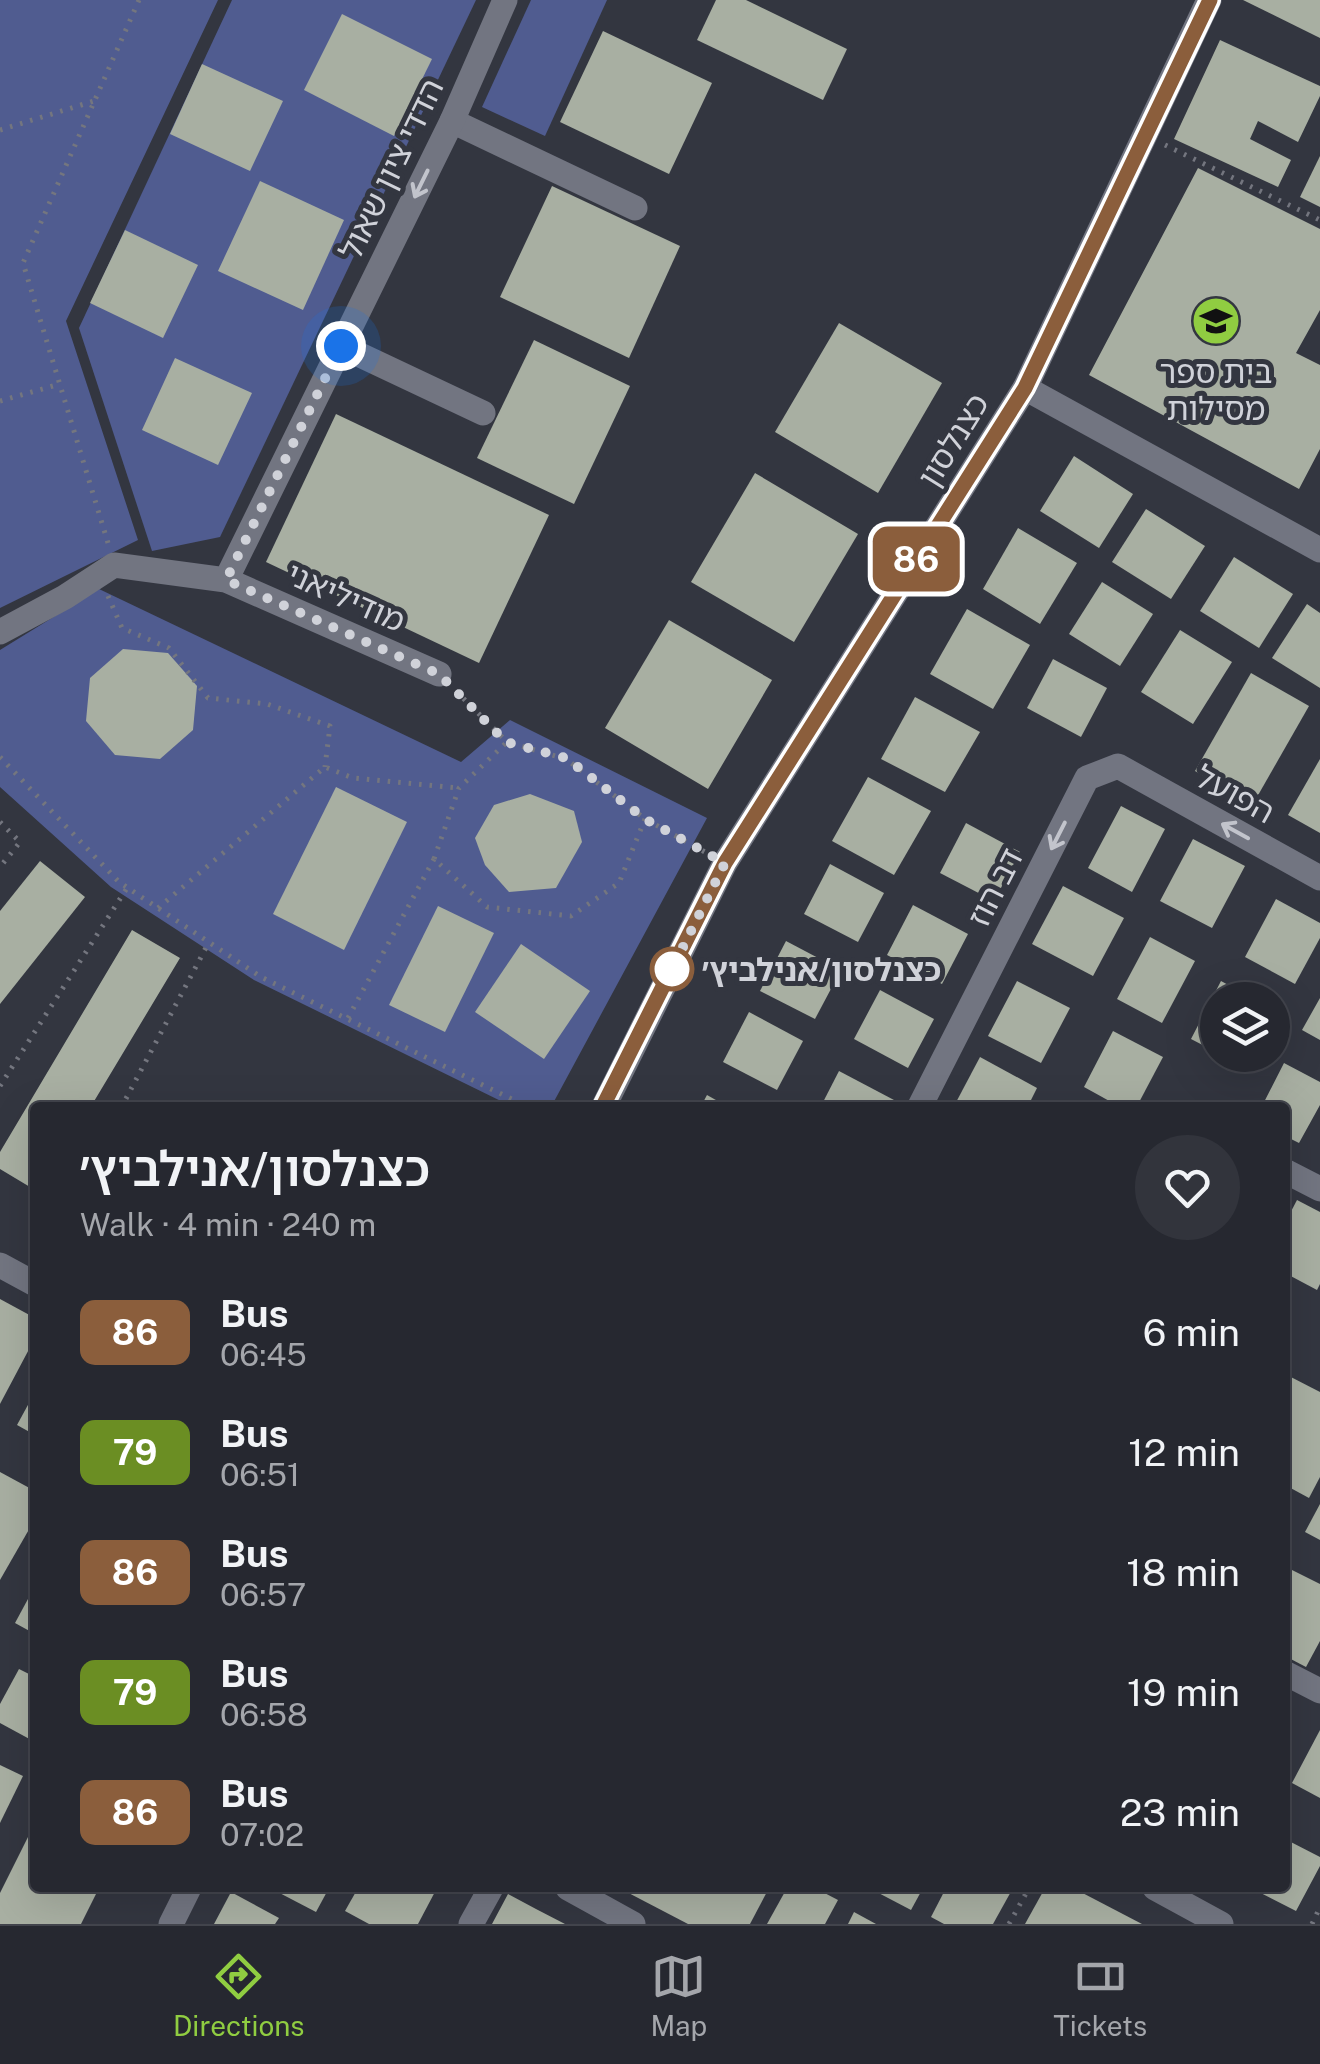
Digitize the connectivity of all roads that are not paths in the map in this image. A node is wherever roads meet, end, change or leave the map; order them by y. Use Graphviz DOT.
graph roads {
  1 [pos="505,0"];
  2 [pos="1210,0"];
  3 [pos="452,121"];
  4 [pos="635,208"];
  5 [pos="341,346"];
  6 [pos="1025,388"];
  7 [pos="483,412"];
  8 [pos="1320,548"];
  9 [pos="226,580"];
  10 [pos="0,632"];
  11 [pos="439,674"];
  12 [pos="1118,766"];
  13 [pos="1320,878"];
  14 [pos="605,1102"];
  15 [pos="922,1102"];
  16 [pos="1290,1174"];
  17 [pos="1320,1190"];
  18 [pos="0,1265"];
  19 [pos="30,1281"];
  20 [pos="1290,1675"];
  21 [pos="1320,1691"];
  22 [pos="187,1892"];
  23 [pos="489,1892"];
  24 [pos="575,1892"];
  25 [pos="1163,1892"];
  26 [pos="171,1923"];
  27 [pos="471,1924"];
  28 [pos="633,1924"];
  29 [pos="1221,1924"];
  1 -- 3 [label="street, הדדי ציון שאול"];
  2 -- 6 [label="street, כצנלסון"];
  3 -- 4 [label="street"];
  3 -- 5 [label="street, הדדי ציון שאול, one-way"];
  5 -- 7 [label="street"];
  5 -- 9 [label="street, הדדי ציון שאול"];
  6 -- 8 [label="street"];
  6 -- 14 [label="street, כצנלסון"];
  9 -- 10 [label="street, מודיליאני"];
  9 -- 11 [label="street, מודיליאני"];
  13 -- 12 [label="street, הפועל, one-way"];
  12 -- 15 [label="street, דב הוז, one-way"];
  16 -- 17 [label="street"];
  18 -- 19 [label="street"];
  20 -- 21 [label="street"];
  22 -- 26 [label="street"];
  23 -- 27 [label="street"];
  24 -- 28 [label="street"];
  25 -- 29 [label="street"];
}
